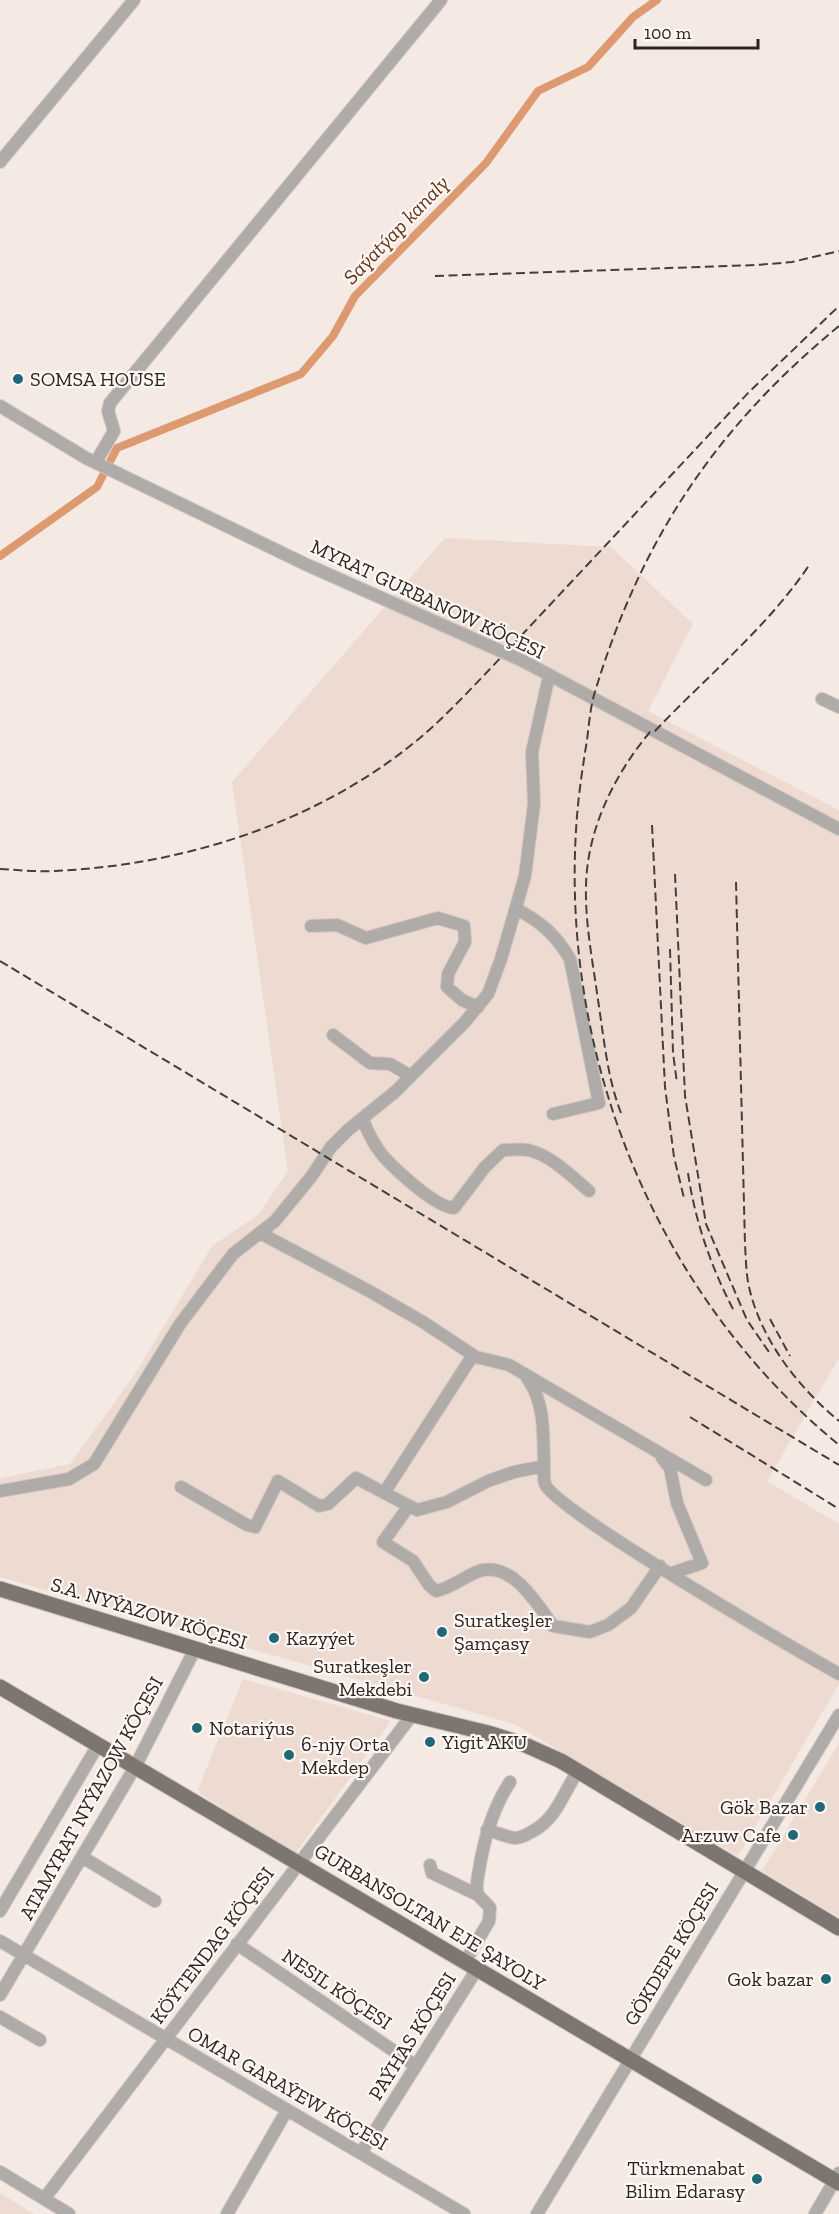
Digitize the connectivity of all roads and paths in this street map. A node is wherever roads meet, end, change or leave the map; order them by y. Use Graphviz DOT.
graph roads {
  1 [pos="134,0"];
  2 [pos="441,0"];
  3 [pos="0,162"];
  4 [pos="0,405"];
  5 [pos="96,462"];
  6 [pos="549,676"];
  7 [pos="822,699"];
  8 [pos="839,707"];
  9 [pos="839,829"];
  10 [pos="516,909"];
  11 [pos="311,926"];
  12 [pos="478,1007"];
  13 [pos="333,1035"];
  14 [pos="411,1076"];
  15 [pos="553,1114"];
  16 [pos="363,1119"];
  17 [pos="589,1191"];
  18 [pos="260,1233"];
  19 [pos="473,1355"];
  20 [pos="523,1373"];
  21 [pos="657,1451"];
  22 [pos="544,1466"];
  23 [pos="706,1480"];
  24 [pos="181,1487"];
  25 [pos="0,1491"];
  26 [pos="384,1493"];
  27 [pos="408,1507"];
  28 [pos="660,1566"];
  29 [pos="672,1574"];
  30 [pos="0,1589"];
  31 [pos="195,1649"];
  32 [pos="839,1674"];
  33 [pos="0,1687"];
  34 [pos="412,1715"];
  35 [pos="839,1715"];
  36 [pos="98,1745"];
  37 [pos="135,1767"];
  38 [pos="578,1771"];
  39 [pos="510,1782"];
  40 [pos="487,1830"];
  41 [pos="82,1857"];
  42 [pos="298,1864"];
  43 [pos="430,1865"];
  44 [pos="745,1871"];
  45 [pos="478,1895"];
  46 [pos="155,1901"];
  47 [pos="0,1911"];
  48 [pos="839,1928"];
  49 [pos="0,1941"];
  50 [pos="237,1944"];
  51 [pos="24,1955"];
  52 [pos="471,1966"];
  53 [pos="0,1995"];
  54 [pos="0,2017"];
  55 [pos="165,2038"];
  56 [pos="40,2040"];
  57 [pos="630,2060"];
  58 [pos="416,2066"];
  59 [pos="287,2110"];
  60 [pos="361,2153"];
  61 [pos="0,2172"];
  62 [pos="837,2179"];
  63 [pos="44,2199"];
  64 [pos="69,2214"];
  65 [pos="227,2214"];
  66 [pos="464,2214"];
  67 [pos="537,2214"];
  68 [pos="815,2214"];
  1 -- 3 [label="street"];
  2 -- 5 [label="street"];
  4 -- 5 [label="street, MYRAT GURBANOW KÖÇESI"];
  5 -- 6 [label="street, MYRAT GURBANOW KÖÇESI, bridge"];
  6 -- 9 [label="street, MYRAT GURBANOW KÖÇESI"];
  6 -- 10 [label="street"];
  7 -- 8 [label="street"];
  10 -- 12 [label="street"];
  10 -- 15 [label="street"];
  11 -- 12 [label="street"];
  12 -- 14 [label="street"];
  13 -- 14 [label="street"];
  14 -- 16 [label="street"];
  16 -- 17 [label="street"];
  16 -- 18 [label="street"];
  18 -- 19 [label="street"];
  18 -- 25 [label="street"];
  19 -- 20 [label="street"];
  19 -- 26 [label="street"];
  20 -- 21 [label="street"];
  20 -- 22 [label="street"];
  21 -- 23 [label="street"];
  21 -- 29 [label="street"];
  22 -- 27 [label="street"];
  22 -- 28 [label="street"];
  24 -- 26 [label="street"];
  26 -- 27 [label="street"];
  27 -- 28 [label="street"];
  28 -- 29 [label="street"];
  29 -- 32 [label="street"];
  30 -- 31 [label="main road, S.A. NYÝAZOW KÖÇESI"];
  31 -- 34 [label="main road, S.A. NYÝAZOW KÖÇESI"];
  31 -- 37 [label="street, ATAMYRAT NYÝAZOW KÖÇESI"];
  33 -- 36 [label="main road, GURBANSOLTAN EJE ŞAYOLY"];
  34 -- 38 [label="main road, S.A. NYÝAZOW KÖÇESI"];
  34 -- 42 [label="street, KÖÝTENDAG KÖÇESI"];
  35 -- 44 [label="street, GÖKDEPE KÖÇESI"];
  36 -- 37 [label="main road, GURBANSOLTAN EJE ŞAYOLY"];
  36 -- 47 [label="street"];
  37 -- 41 [label="street, ATAMYRAT NYÝAZOW KÖÇESI"];
  37 -- 42 [label="main road, GURBANSOLTAN EJE ŞAYOLY"];
  38 -- 40 [label="street"];
  38 -- 44 [label="main road, S.A. NYÝAZOW KÖÇESI"];
  39 -- 40 [label="street"];
  40 -- 45 [label="street"];
  41 -- 46 [label="street"];
  41 -- 51 [label="street, ATAMYRAT NYÝAZOW KÖÇESI"];
  42 -- 50 [label="street, KÖÝTENDAG KÖÇESI"];
  42 -- 52 [label="main road, GURBANSOLTAN EJE ŞAYOLY"];
  43 -- 45 [label="street"];
  44 -- 48 [label="main road, S.A. NYÝAZOW KÖÇESI"];
  44 -- 57 [label="street, GÖKDEPE KÖÇESI"];
  45 -- 52 [label="street, PAÝHAS KÖÇESI"];
  49 -- 51 [label="street, OMAR GARAÝEW KÖÇESI"];
  50 -- 55 [label="street, KÖÝTENDAG KÖÇESI"];
  50 -- 58 [label="street, NESIL KÖÇESI"];
  51 -- 53 [label="street, ATAMYRAT NYÝAZOW KÖÇESI"];
  51 -- 55 [label="street, OMAR GARAÝEW KÖÇESI"];
  52 -- 57 [label="main road, GURBANSOLTAN EJE ŞAYOLY"];
  52 -- 58 [label="street, PAÝHAS KÖÇESI"];
  54 -- 56 [label="street"];
  55 -- 59 [label="street, OMAR GARAÝEW KÖÇESI"];
  55 -- 63 [label="street, KÖÝTENDAG KÖÇESI"];
  57 -- 62 [label="main road, GURBANSOLTAN EJE ŞAYOLY"];
  57 -- 67 [label="street, GÖKDEPE KÖÇESI"];
  58 -- 60 [label="street, PAÝHAS KÖÇESI"];
  59 -- 60 [label="street, OMAR GARAÝEW KÖÇESI"];
  59 -- 65 [label="street"];
  60 -- 66 [label="street, OMAR GARAÝEW KÖÇESI"];
  61 -- 63 [label="street"];
  62 -- 68 [label="street"];
  63 -- 64 [label="street"];
}
